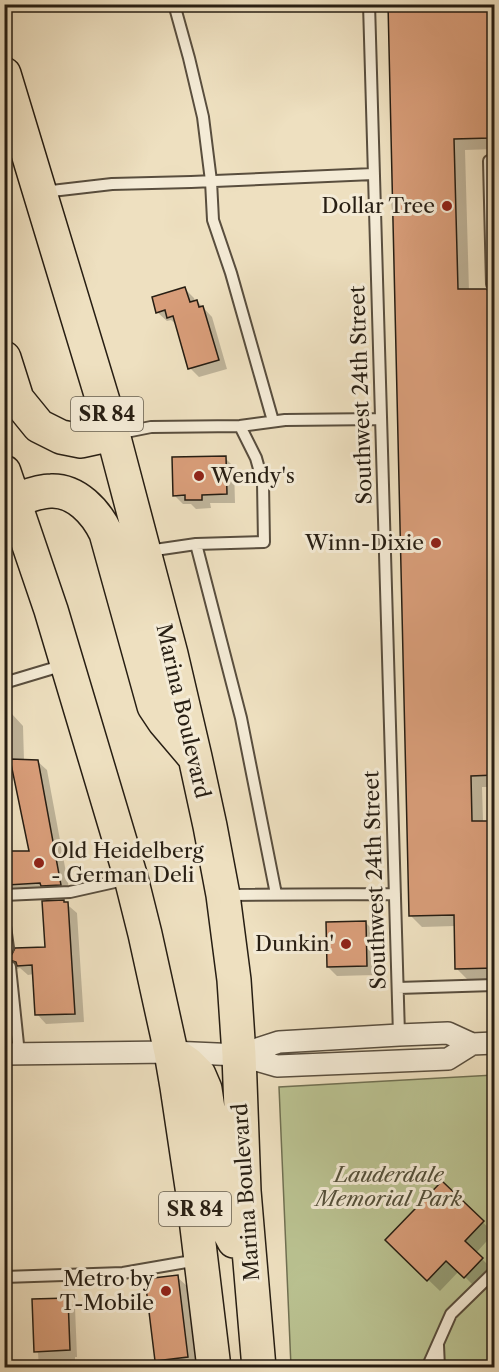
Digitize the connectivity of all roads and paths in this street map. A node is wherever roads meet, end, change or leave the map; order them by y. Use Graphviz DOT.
graph roads {
  1 [pos="174,4"];
  2 [pos="369,4"];
  3 [pos="4,74"];
  4 [pos="495,161"];
  5 [pos="4,163"];
  6 [pos="374,174"];
  7 [pos="211,181"];
  8 [pos="40,193"];
  9 [pos="495,284"];
  10 [pos="4,358"];
  11 [pos="381,419"];
  12 [pos="273,421"];
  13 [pos="240,426"];
  14 [pos="113,434"];
  15 [pos="9,486"];
  16 [pos="196,544"];
  17 [pos="145,552"];
  18 [pos="67,664"];
  19 [pos="4,683"];
  20 [pos="195,758"];
  21 [pos="131,878"];
  22 [pos="276,894"];
  23 [pos="395,894"];
  24 [pos="223,895"];
  25 [pos="4,896"];
  26 [pos="4,919"];
  27 [pos="8,948"];
  28 [pos="10,967"];
  29 [pos="495,985"];
  30 [pos="398,988"];
  31 [pos="399,1035"];
  32 [pos="495,1043"];
  33 [pos="472,1044"];
  34 [pos="171,1052"];
  35 [pos="12,1054"];
  36 [pos="239,1055"];
  37 [pos="201,1259"];
  38 [pos="250,1271"];
  39 [pos="495,1272"];
  40 [pos="4,1277"];
  41 [pos="438,1342"];
  42 [pos="214,1368"];
  43 [pos="259,1368"];
  44 [pos="427,1368"];
  45 [pos="440,1368"];
  1 -- 7 [label="lane"];
  2 -- 6 [label="lane, Southwest 24th Street"];
  3 -- 8 [label="main road, Marina Boulevard / SR 84"];
  4 -- 9 [label="lane"];
  5 -- 8 [label="main road"];
  6 -- 7 [label="lane"];
  6 -- 11 [label="lane, Southwest 24th Street"];
  7 -- 8 [label="lane"];
  7 -- 12 [label="lane"];
  8 -- 14 [label="main road, Marina Boulevard / SR 84"];
  10 -- 14 [label="main road"];
  11 -- 12 [label="lane"];
  11 -- 23 [label="lane, Southwest 24th Street"];
  12 -- 13 [label="lane"];
  13 -- 14 [label="lane"];
  13 -- 16 [label="lane"];
  14 -- 17 [label="main road, Marina Boulevard / SR 84"];
  15 -- 18 [label="main road, SR 84"];
  15 -- 20 [label="main road"];
  16 -- 17 [label="lane"];
  16 -- 22 [label="lane"];
  17 -- 20 [label="main road, Marina Boulevard / SR 84"];
  18 -- 19 [label="lane"];
  18 -- 21 [label="main road, SR 84"];
  20 -- 24 [label="main road, Marina Boulevard / SR 84"];
  21 -- 25 [label="lane"];
  21 -- 34 [label="main road, SR 84"];
  22 -- 23 [label="lane"];
  22 -- 24 [label="lane"];
  23 -- 30 [label="lane, Southwest 24th Street"];
  24 -- 36 [label="main road, Marina Boulevard / SR 84"];
  26 -- 27 [label="lane"];
  28 -- 35 [label="lane"];
  29 -- 30 [label="lane"];
  30 -- 31 [label="lane, Southwest 24th Street"];
  31 -- 33 [label="street"];
  31 -- 36 [label="street"];
  32 -- 33 [label="street"];
  33 -- 36 [label="street"];
  34 -- 35 [label="street"];
  34 -- 36 [label="street"];
  34 -- 37 [label="main road, SR 84"];
  34 -- 38 [label="main road"];
  36 -- 38 [label="main road, Marina Boulevard / SR 84"];
  37 -- 40 [label="lane"];
  37 -- 42 [label="main road, SR 84"];
  38 -- 43 [label="main road, Marina Boulevard / SR 84"];
  39 -- 41 [label="lane"];
  41 -- 44 [label="lane"];
  41 -- 45 [label="lane"];
}
